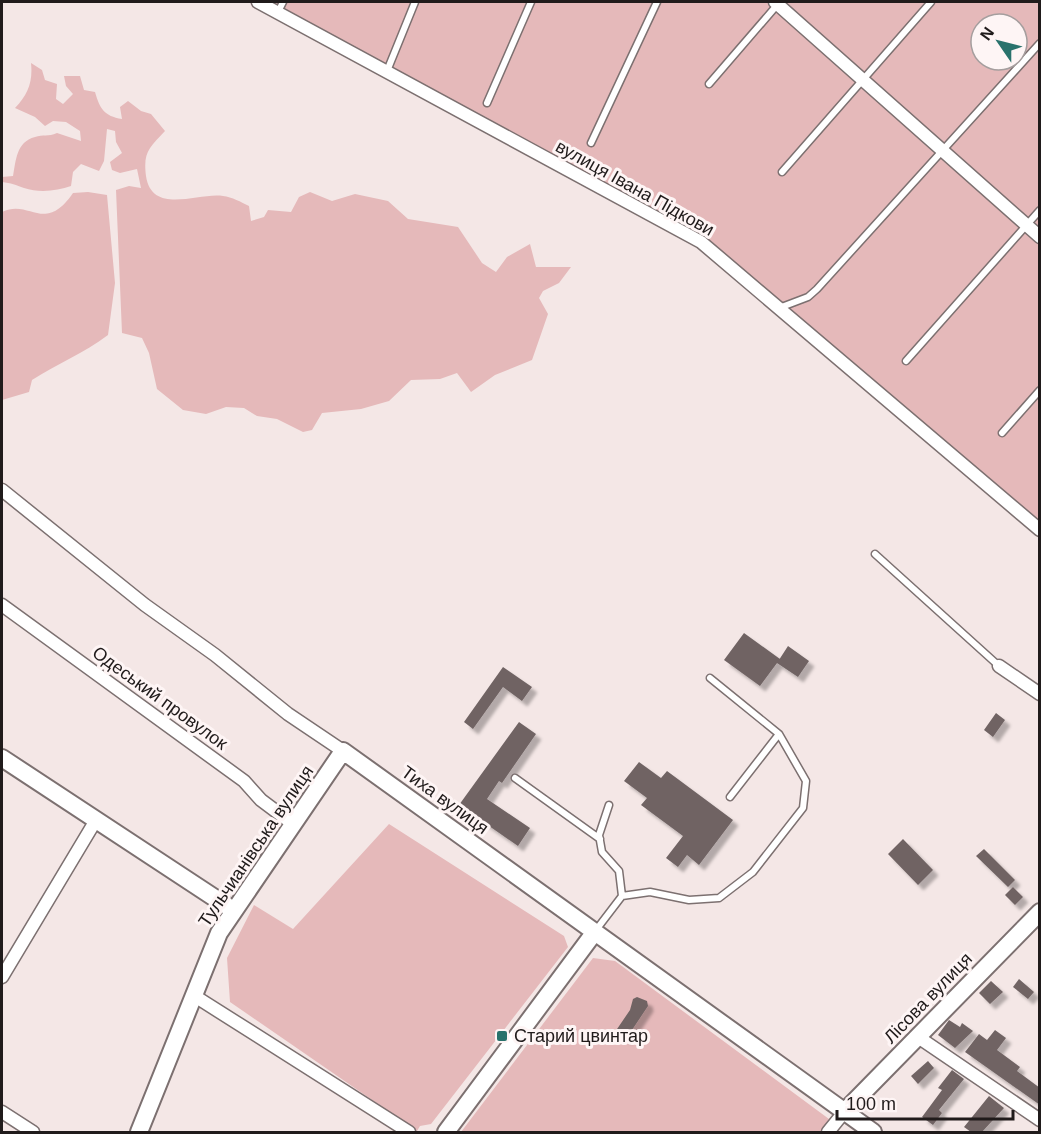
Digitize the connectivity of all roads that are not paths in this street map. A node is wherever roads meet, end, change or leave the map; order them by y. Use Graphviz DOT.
graph roads {
  1 [pos="258,2"];
  2 [pos="415,2"];
  3 [pos="531,2"];
  4 [pos="657,2"];
  5 [pos="778,2"];
  6 [pos="931,2"];
  7 [pos="281,7"];
  8 [pos="1040,43"];
  9 [pos="386,72"];
  10 [pos="863,77"];
  11 [pos="709,84"];
  12 [pos="487,103"];
  13 [pos="591,144"];
  14 [pos="942,148"];
  15 [pos="782,172"];
  16 [pos="1040,210"];
  17 [pos="1025,225"];
  18 [pos="1040,237"];
  19 [pos="778,308"];
  20 [pos="906,361"];
  21 [pos="1040,390"];
  22 [pos="1002,433"];
  23 [pos="2,490"];
  24 [pos="1040,530"];
  25 [pos="875,554"];
  26 [pos="2,605"];
  27 [pos="999,666"];
  28 [pos="710,678"];
  29 [pos="1040,694"];
  30 [pos="779,734"];
  31 [pos="344,751"];
  32 [pos="2,758"];
  33 [pos="515,778"];
  34 [pos="730,797"];
  35 [pos="609,805"];
  36 [pos="96,820"];
  37 [pos="293,824"];
  38 [pos="600,839"];
  39 [pos="622,896"];
  40 [pos="234,910"];
  41 [pos="1040,912"];
  42 [pos="594,933"];
  43 [pos="2,977"];
  44 [pos="193,995"];
  45 [pos="918,1037"];
  46 [pos="845,1111"];
  47 [pos="2,1112"];
  48 [pos="1040,1120"];
  49 [pos="33,1132"];
  50 [pos="139,1132"];
  51 [pos="409,1132"];
  52 [pos="446,1132"];
  53 [pos="828,1132"];
  54 [pos="873,1132"];
  1 -- 7 [label="street, вулиця Івана Підкови"];
  2 -- 9 [label="lane"];
  3 -- 12 [label="lane"];
  4 -- 13 [label="lane"];
  5 -- 10 [label="street"];
  5 -- 11 [label="lane"];
  6 -- 10 [label="lane"];
  7 -- 9 [label="street, вулиця Івана Підкови"];
  8 -- 14 [label="lane"];
  9 -- 19 [label="street, вулиця Івана Підкови"];
  10 -- 14 [label="street"];
  10 -- 15 [label="lane"];
  14 -- 17 [label="street"];
  14 -- 19 [label="lane"];
  16 -- 17 [label="lane"];
  17 -- 18 [label="street"];
  17 -- 20 [label="lane"];
  19 -- 24 [label="street, вулиця Івана Підкови"];
  21 -- 22 [label="lane"];
  23 -- 31 [label="street, Тиха вулиця"];
  25 -- 27 [label="lane"];
  26 -- 37 [label="street, Одеський провулок"];
  27 -- 29 [label="street"];
  28 -- 30 [label="lane"];
  30 -- 34 [label="lane"];
  30 -- 39 [label="lane"];
  31 -- 37 [label="street, Тульчианівська вулиця"];
  31 -- 42 [label="street, Тиха вулиця"];
  32 -- 36 [label="street"];
  33 -- 38 [label="lane"];
  35 -- 38 [label="lane"];
  36 -- 40 [label="street"];
  36 -- 43 [label="street"];
  37 -- 40 [label="street, Тульчианівська вулиця"];
  38 -- 39 [label="lane"];
  39 -- 42 [label="lane"];
  40 -- 44 [label="street, Тульчианівська вулиця"];
  41 -- 45 [label="street, Лісова вулиця"];
  42 -- 46 [label="street, Тиха вулиця"];
  42 -- 52 [label="street"];
  44 -- 50 [label="street, Тульчианівська вулиця"];
  44 -- 51 [label="street"];
  45 -- 46 [label="street, Лісова вулиця"];
  45 -- 48 [label="street"];
  46 -- 53 [label="street"];
  46 -- 54 [label="street, Тиха вулиця"];
  47 -- 49 [label="street"];
}
